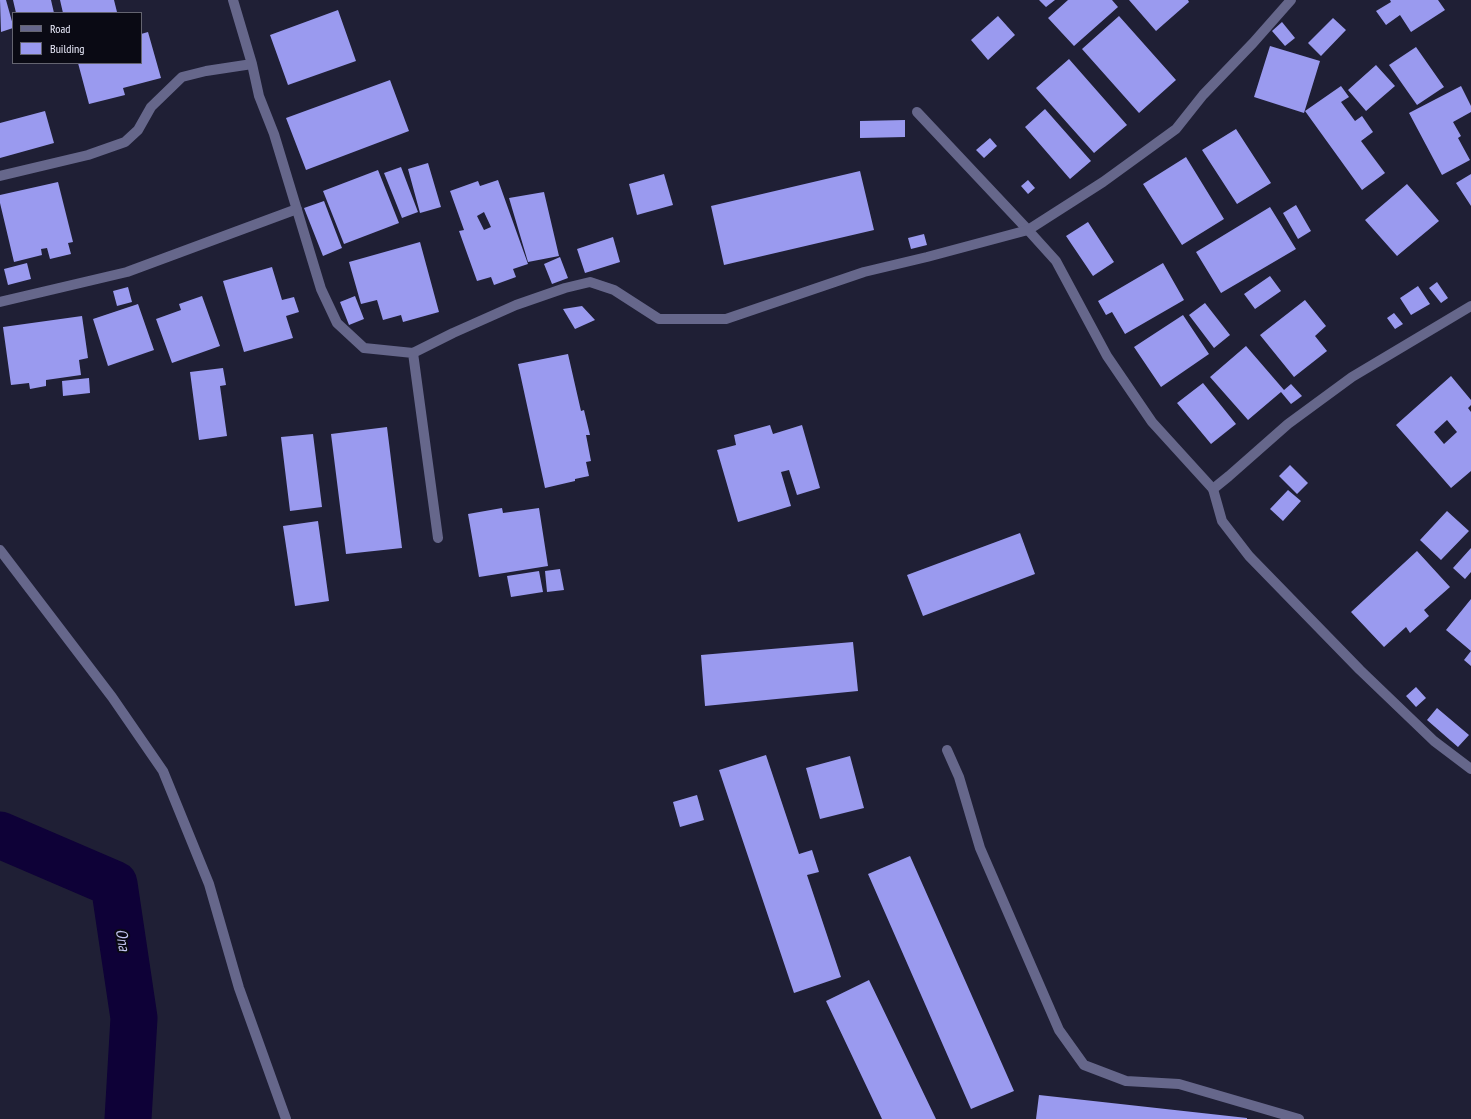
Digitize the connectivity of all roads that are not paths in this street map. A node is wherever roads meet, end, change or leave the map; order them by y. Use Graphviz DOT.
graph roads {
  1 [pos="233,0"];
  2 [pos="1291,0"];
  3 [pos="252,64"];
  4 [pos="917,112"];
  5 [pos="0,176"];
  6 [pos="297,209"];
  7 [pos="1028,230"];
  8 [pos="0,302"];
  9 [pos="1471,306"];
  10 [pos="413,353"];
  11 [pos="1212,489"];
  12 [pos="438,538"];
  13 [pos="0,550"];
  14 [pos="947,750"];
  15 [pos="1471,769"];
  16 [pos="286,1119"];
  17 [pos="1299,1119"];
  1 -- 3 [label="street"];
  2 -- 7 [label="street"];
  3 -- 5 [label="street"];
  3 -- 6 [label="street"];
  4 -- 7 [label="street"];
  6 -- 8 [label="street"];
  6 -- 10 [label="street"];
  7 -- 10 [label="street"];
  7 -- 11 [label="street"];
  9 -- 11 [label="street"];
  10 -- 12 [label="street"];
  11 -- 15 [label="street"];
  13 -- 16 [label="street"];
  14 -- 17 [label="street"];
}
